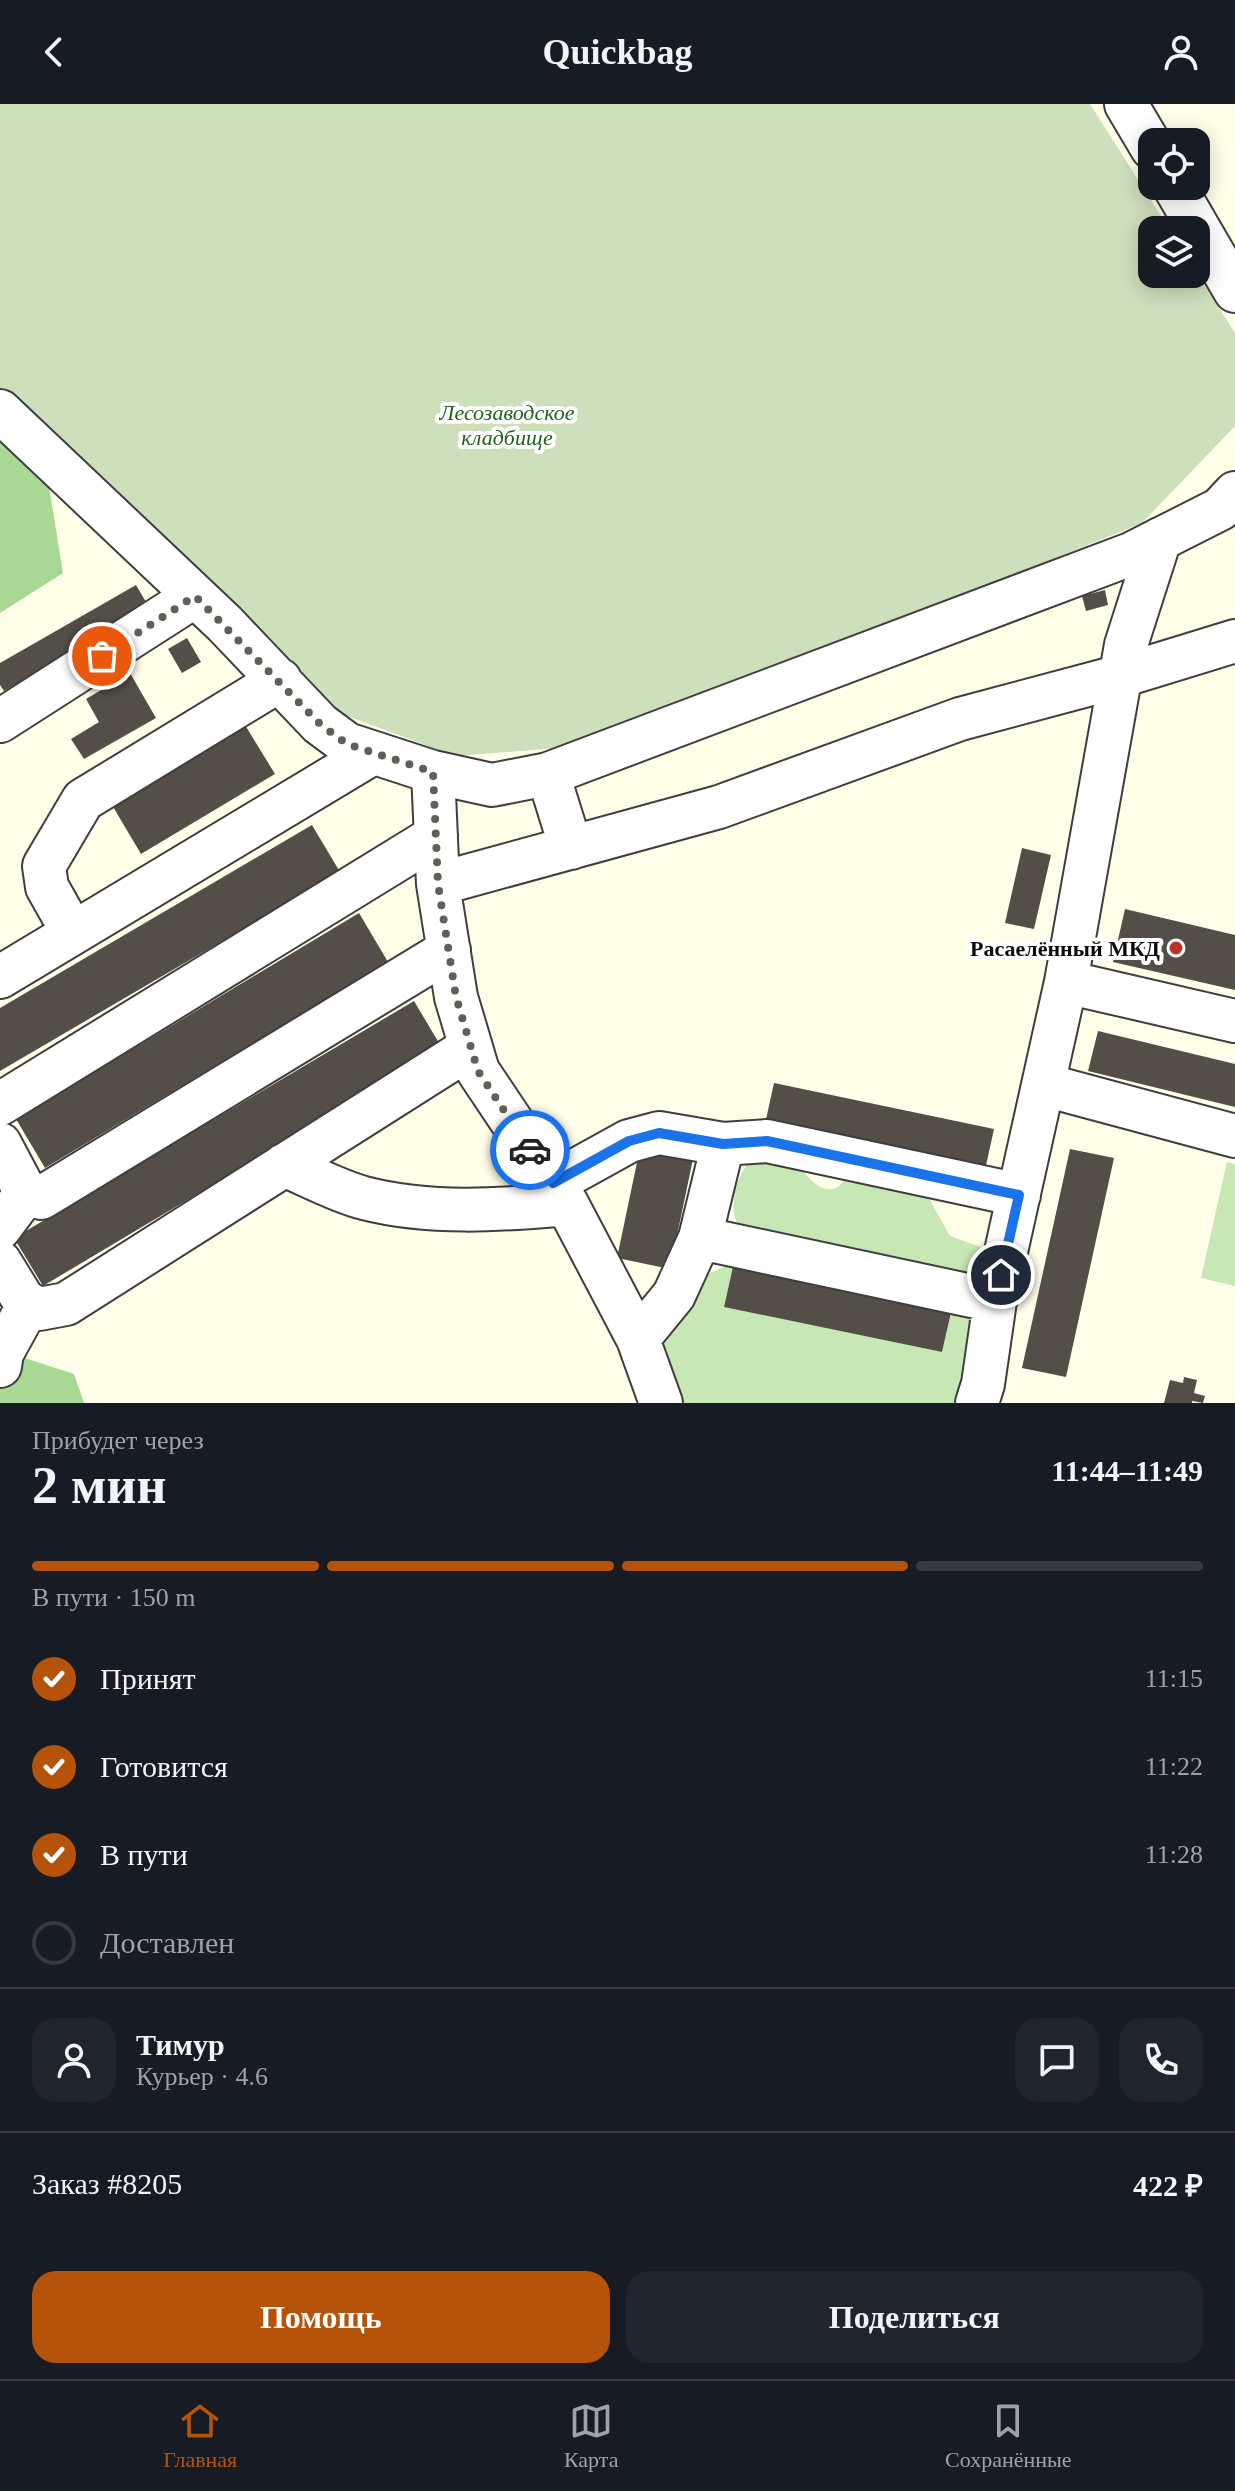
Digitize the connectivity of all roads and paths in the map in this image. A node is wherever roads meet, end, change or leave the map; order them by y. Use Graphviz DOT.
graph roads {
  1 [pos="1126,104"];
  2 [pos="1140,128"];
  3 [pos="1182,200"];
  4 [pos="1235,291"];
  5 [pos="0,411"];
  6 [pos="1235,493"];
  7 [pos="1171,533"];
  8 [pos="1235,539"];
  9 [pos="195,596"];
  10 [pos="1235,641"];
  11 [pos="1121,676"];
  12 [pos="280,680"];
  13 [pos="0,721"];
  14 [pos="373,753"];
  15 [pos="433,772"];
  16 [pos="548,774"];
  17 [pos="436,836"];
  18 [pos="571,848"];
  19 [pos="438,884"];
  20 [pos="73,933"];
  21 [pos="449,950"];
  22 [pos="0,977"];
  23 [pos="1066,982"];
  24 [pos="1235,1021"];
  25 [pos="471,1047"];
  26 [pos="1045,1085"];
  27 [pos="0,1104"];
  28 [pos="1235,1136"];
  29 [pos="0,1144"];
  30 [pos="723,1144"];
  31 [pos="284,1165"];
  32 [pos="26,1193"];
  33 [pos="560,1194"];
  34 [pos="1019,1195"];
  35 [pos="0,1228"];
  36 [pos="700,1238"];
  37 [pos="0,1262"];
  38 [pos="995,1301"];
  39 [pos="29,1304"];
  40 [pos="638,1339"];
  41 [pos="0,1366"];
  42 [pos="980,1402"];
  43 [pos="661,1403"];
  1 -- 2 [label="street"];
  3 -- 4 [label="street"];
  5 -- 9 [label="street"];
  6 -- 7 [label="street"];
  7 -- 8 [label="street"];
  7 -- 11 [label="street"];
  7 -- 16 [label="street"];
  9 -- 12 [label="street"];
  9 -- 13 [label="street"];
  10 -- 11 [label="street"];
  11 -- 18 [label="street"];
  11 -- 23 [label="street"];
  12 -- 14 [label="street"];
  12 -- 20 [label="street"];
  14 -- 15 [label="street"];
  14 -- 20 [label="street"];
  15 -- 16 [label="street"];
  15 -- 17 [label="street"];
  16 -- 18 [label="street"];
  17 -- 19 [label="street"];
  17 -- 27 [label="street"];
  18 -- 19 [label="street"];
  19 -- 21 [label="street"];
  20 -- 22 [label="street"];
  21 -- 25 [label="street"];
  21 -- 32 [label="street"];
  23 -- 24 [label="street"];
  23 -- 26 [label="street"];
  25 -- 31 [label="street"];
  25 -- 33 [label="street"];
  26 -- 28 [label="street"];
  26 -- 34 [label="street"];
  29 -- 32 [label="street"];
  30 -- 33 [label="street"];
  30 -- 34 [label="street"];
  30 -- 36 [label="street"];
  31 -- 33 [label="street"];
  31 -- 39 [label="street"];
  32 -- 35 [label="street"];
  33 -- 40 [label="street"];
  34 -- 38 [label="street"];
  36 -- 38 [label="street"];
  36 -- 40 [label="street"];
  37 -- 39 [label="street"];
  38 -- 42 [label="street"];
  39 -- 41 [label="street"];
  40 -- 43 [label="street"];
}
